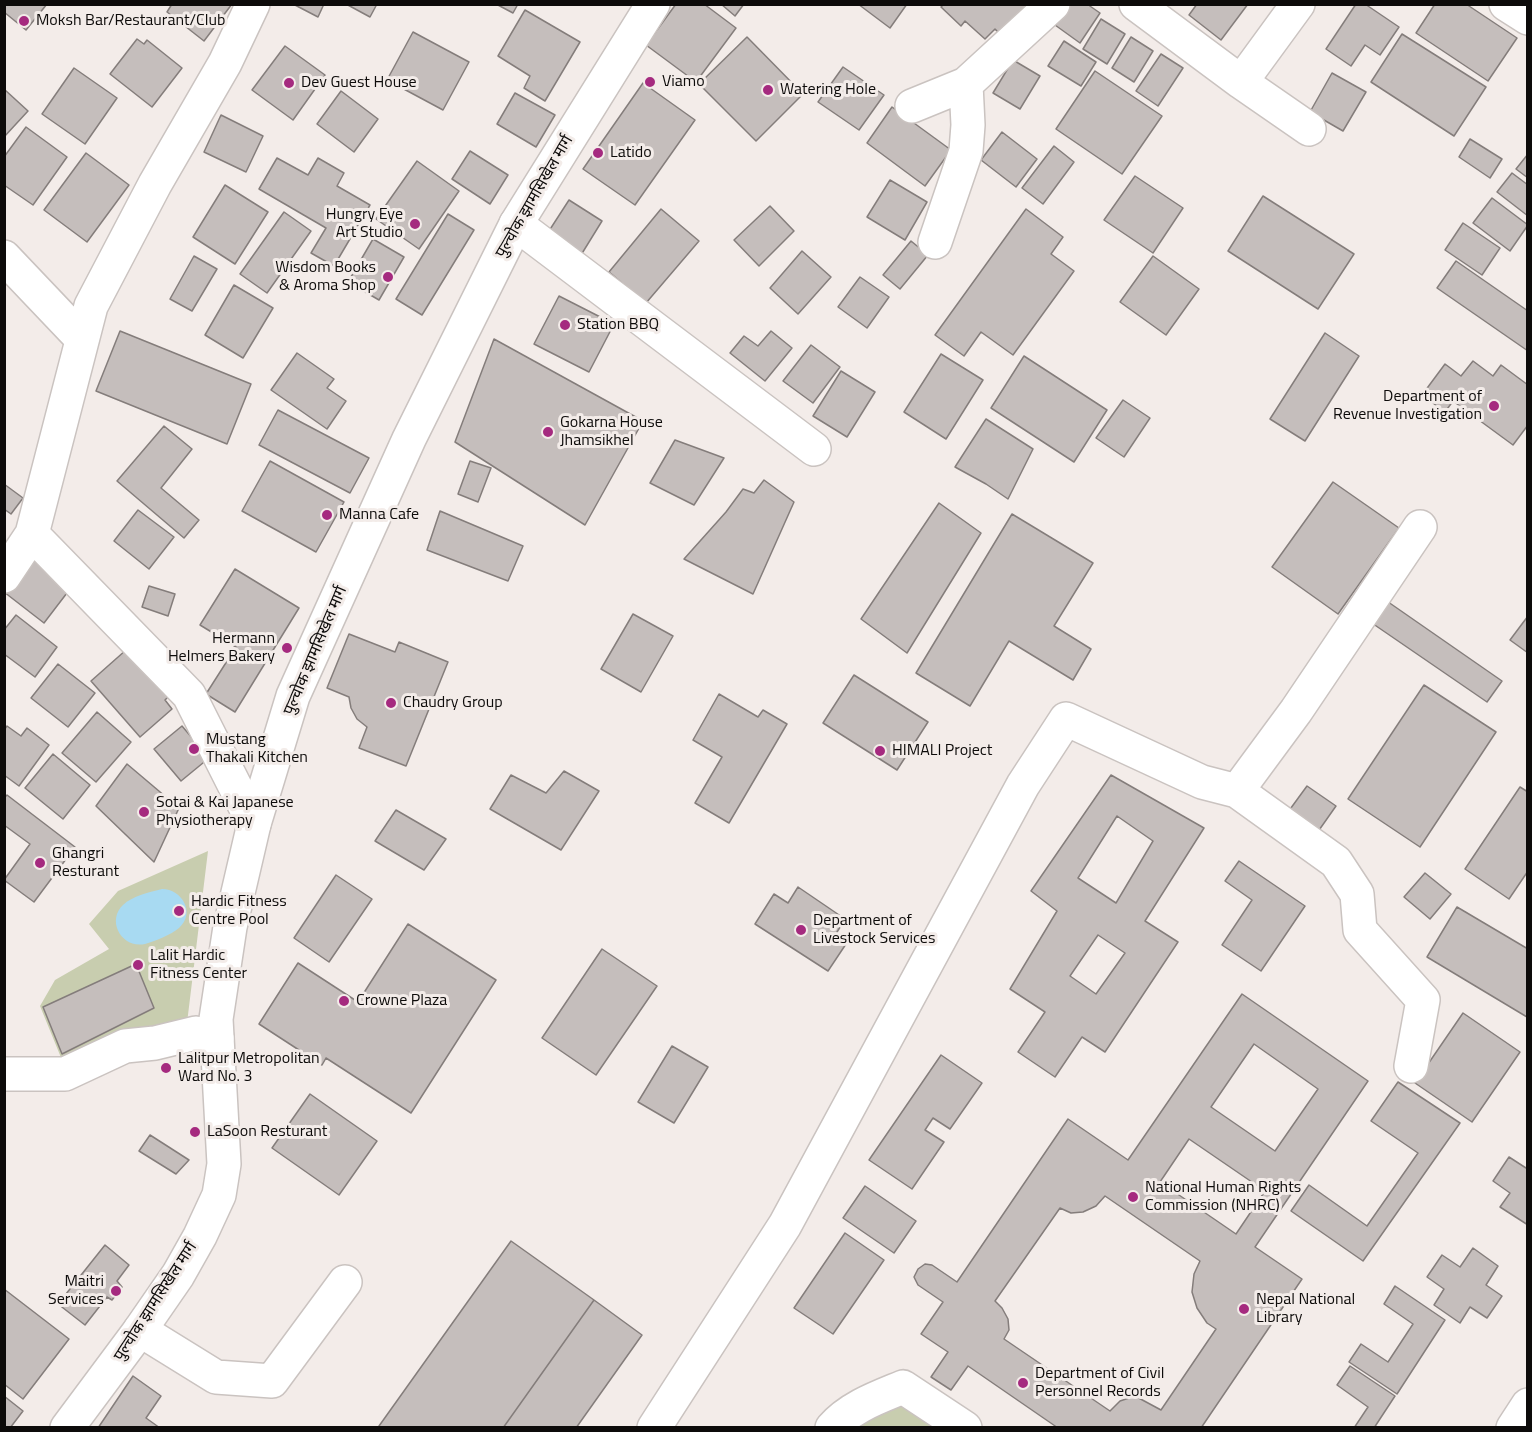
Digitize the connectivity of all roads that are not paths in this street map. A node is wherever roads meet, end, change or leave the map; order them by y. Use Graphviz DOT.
graph roads {
  1 [pos="253,4"];
  2 [pos="653,4"];
  3 [pos="1053,4"];
  4 [pos="1136,4"];
  5 [pos="1298,4"];
  6 [pos="1506,4"];
  7 [pos="1527,18"];
  8 [pos="1241,82"];
  9 [pos="966,84"];
  10 [pos="912,106"];
  11 [pos="1309,129"];
  12 [pos="516,224"];
  13 [pos="935,242"];
  14 [pos="4,256"];
  15 [pos="81,338"];
  16 [pos="814,449"];
  17 [pos="1420,527"];
  18 [pos="32,534"];
  19 [pos="4,576"];
  20 [pos="1237,791"];
  21 [pos="254,825"];
  22 [pos="217,1038"];
  23 [pos="1411,1065"];
  24 [pos="4,1074"];
  25 [pos="345,1282"];
  26 [pos="140,1330"];
  27 [pos="1527,1405"];
  28 [pos="67,1428"];
  29 [pos="654,1428"];
  30 [pos="832,1428"];
  31 [pos="964,1428"];
  32 [pos="1513,1428"];
  1 -- 15 [label="street"];
  2 -- 12 [label="street, पुल्चोक झामसिखेल मार्ग"];
  3 -- 9 [label="street"];
  4 -- 8 [label="street"];
  5 -- 8 [label="street"];
  6 -- 7 [label="street"];
  8 -- 11 [label="street"];
  9 -- 10 [label="street"];
  9 -- 13 [label="street"];
  12 -- 16 [label="street"];
  12 -- 21 [label="street, पुल्चोक झामसिखेल मार्ग"];
  14 -- 15 [label="street"];
  15 -- 18 [label="street"];
  17 -- 20 [label="street"];
  18 -- 19 [label="street"];
  18 -- 21 [label="street"];
  20 -- 23 [label="street"];
  20 -- 29 [label="street"];
  21 -- 22 [label="street, पुल्चोक झामसिखेल मार्ग"];
  22 -- 24 [label="street"];
  22 -- 26 [label="street, पुल्चोक झामसिखेल मार्ग"];
  25 -- 26 [label="street"];
  26 -- 28 [label="street, पुल्चोक झामसिखेल मार्ग"];
  27 -- 32 [label="street"];
  30 -- 31 [label="street"];
}
